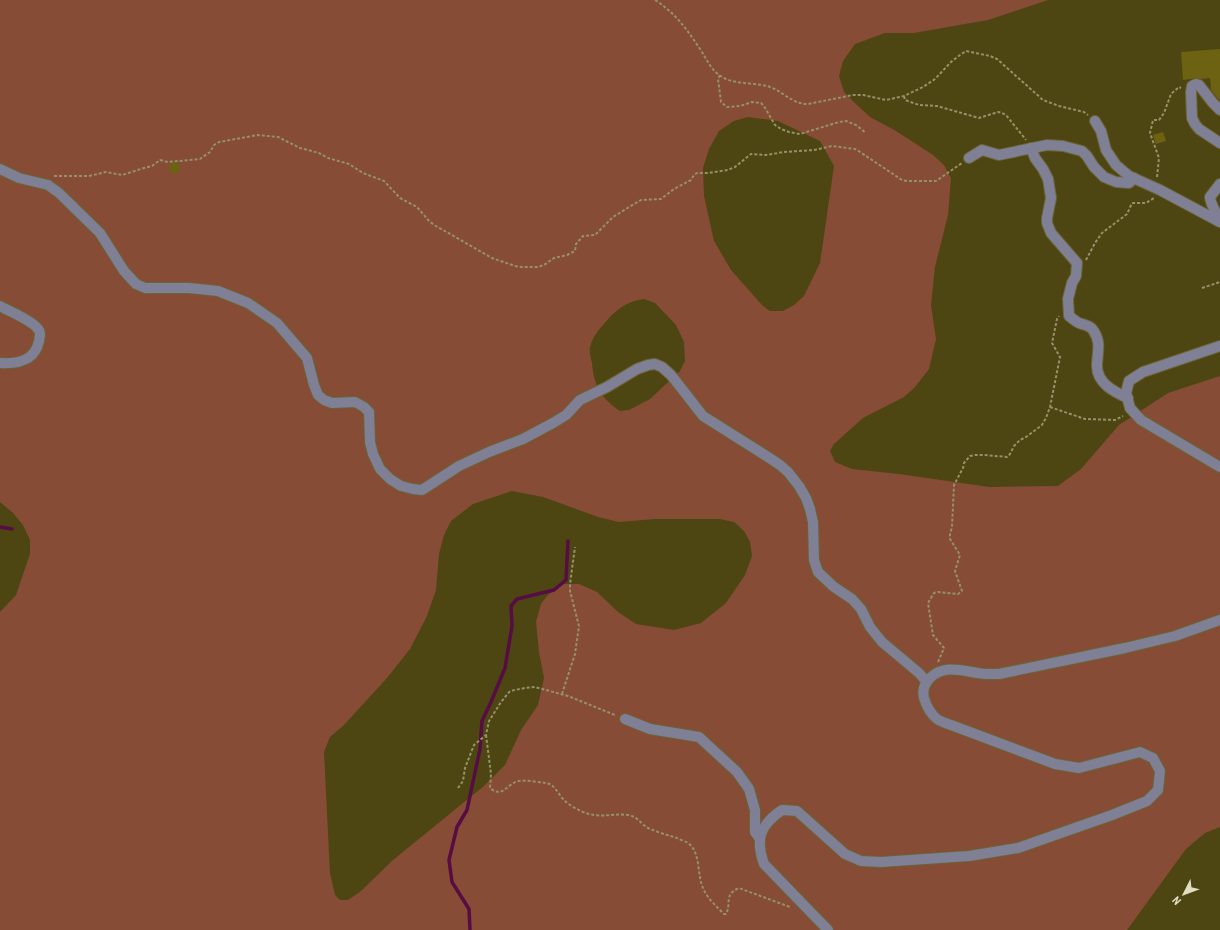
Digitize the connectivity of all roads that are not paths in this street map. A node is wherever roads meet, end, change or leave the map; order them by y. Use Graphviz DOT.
graph roads {
  1 [pos="1220,110"];
  2 [pos="1095,121"];
  3 [pos="1220,143"];
  4 [pos="1031,148"];
  5 [pos="969,158"];
  6 [pos="0,168"];
  7 [pos="1134,178"];
  8 [pos="1220,184"];
  9 [pos="1219,221"];
  10 [pos="0,306"];
  11 [pos="1220,346"];
  12 [pos="0,363"];
  13 [pos="1128,398"];
  14 [pos="1220,467"];
  15 [pos="1220,620"];
  16 [pos="927,682"];
  17 [pos="625,719"];
  18 [pos="760,839"];
  19 [pos="828,930"];
  1 -- 3 [label="street"];
  2 -- 7 [label="street"];
  4 -- 5 [label="street"];
  4 -- 7 [label="street"];
  4 -- 13 [label="street"];
  6 -- 16 [label="street"];
  7 -- 9 [label="street"];
  8 -- 9 [label="street"];
  10 -- 12 [label="street"];
  11 -- 13 [label="street"];
  13 -- 14 [label="street"];
  15 -- 16 [label="street"];
  16 -- 18 [label="street"];
  17 -- 18 [label="street"];
  18 -- 19 [label="street"];
}
